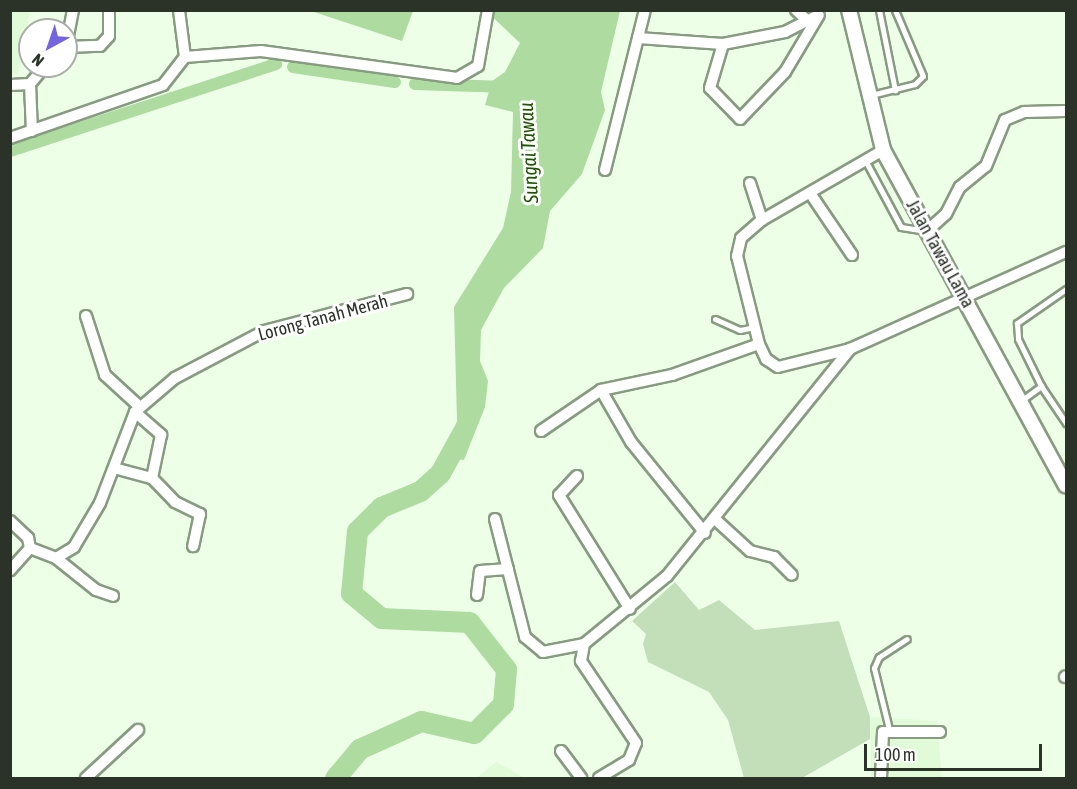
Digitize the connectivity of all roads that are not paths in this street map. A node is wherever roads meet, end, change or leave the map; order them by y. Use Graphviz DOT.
graph roads {
  1 [pos="109,10"];
  2 [pos="179,10"];
  3 [pos="488,10"];
  4 [pos="645,10"];
  5 [pos="796,10"];
  6 [pos="849,10"];
  7 [pos="879,10"];
  8 [pos="895,10"];
  9 [pos="822,13"];
  10 [pos="808,21"];
  11 [pos="638,38"];
  12 [pos="723,44"];
  13 [pos="78,46"];
  14 [pos="185,57"];
  15 [pos="35,78"];
  16 [pos="30,84"];
  17 [pos="10,85"];
  18 [pos="895,90"];
  19 [pos="866,97"];
  20 [pos="1066,111"];
  21 [pos="32,131"];
  22 [pos="10,138"];
  23 [pos="883,150"];
  24 [pos="865,159"];
  25 [pos="605,170"];
  26 [pos="750,183"];
  27 [pos="810,193"];
  28 [pos="762,220"];
  29 [pos="927,231"];
  30 [pos="1066,252"];
  31 [pos="852,255"];
  32 [pos="1066,288"];
  33 [pos="407,294"];
  34 [pos="965,299"];
  35 [pos="86,316"];
  36 [pos="716,319"];
  37 [pos="754,327"];
  38 [pos="759,344"];
  39 [pos="850,349"];
  40 [pos="1041,386"];
  41 [pos="601,390"];
  42 [pos="1020,401"];
  43 [pos="138,410"];
  44 [pos="1066,423"];
  45 [pos="541,431"];
  46 [pos="114,468"];
  47 [pos="577,476"];
  48 [pos="152,477"];
  49 [pos="1066,485"];
  50 [pos="495,519"];
  51 [pos="716,520"];
  52 [pos="10,521"];
  53 [pos="705,533"];
  54 [pos="193,546"];
  55 [pos="30,548"];
  56 [pos="56,558"];
  57 [pos="508,569"];
  58 [pos="10,570"];
  59 [pos="792,575"];
  60 [pos="477,595"];
  61 [pos="113,596"];
  62 [pos="630,609"];
  63 [pos="907,639"];
  64 [pos="584,644"];
  65 [pos="889,729"];
  66 [pos="138,730"];
  67 [pos="940,732"];
  68 [pos="561,751"];
  69 [pos="86,778"];
  70 [pos="581,778"];
  71 [pos="599,778"];
  72 [pos="881,778"];
  1 -- 13 [label="street"];
  2 -- 14 [label="street"];
  3 -- 14 [label="street"];
  4 -- 11 [label="street"];
  5 -- 10 [label="street"];
  6 -- 19 [label="street, Jalan Tawau Lama"];
  7 -- 18 [label="lane"];
  8 -- 18 [label="lane"];
  9 -- 10 [label="street"];
  9 -- 12 [label="street"];
  10 -- 12 [label="street"];
  11 -- 12 [label="street"];
  11 -- 25 [label="street"];
  14 -- 21 [label="street"];
  15 -- 16 [label="street"];
  16 -- 17 [label="street"];
  16 -- 21 [label="street"];
  18 -- 19 [label="lane"];
  19 -- 23 [label="street, Jalan Tawau Lama"];
  20 -- 29 [label="street"];
  21 -- 22 [label="street"];
  23 -- 24 [label="street"];
  23 -- 29 [label="street, Jalan Tawau Lama"];
  24 -- 27 [label="street"];
  24 -- 29 [label="lane"];
  26 -- 28 [label="street"];
  27 -- 28 [label="street"];
  27 -- 31 [label="street"];
  28 -- 37 [label="street"];
  29 -- 34 [label="street, Jalan Tawau Lama"];
  30 -- 34 [label="street"];
  32 -- 40 [label="lane"];
  33 -- 43 [label="street, Lorong Tanah Merah"];
  34 -- 39 [label="street"];
  34 -- 42 [label="street, Jalan Tawau Lama"];
  35 -- 43 [label="street"];
  36 -- 37 [label="lane"];
  37 -- 38 [label="street"];
  38 -- 39 [label="street"];
  38 -- 41 [label="street"];
  39 -- 51 [label="street"];
  40 -- 42 [label="lane"];
  40 -- 44 [label="lane"];
  41 -- 45 [label="street"];
  41 -- 53 [label="street"];
  42 -- 49 [label="street, Jalan Tawau Lama"];
  43 -- 46 [label="street, Lorong Tanah Merah"];
  43 -- 48 [label="street"];
  46 -- 48 [label="street"];
  46 -- 56 [label="street, Lorong Tanah Merah"];
  47 -- 62 [label="street"];
  48 -- 54 [label="street"];
  50 -- 57 [label="street"];
  51 -- 53 [label="street"];
  51 -- 59 [label="street"];
  52 -- 55 [label="street"];
  53 -- 62 [label="street"];
  55 -- 56 [label="street"];
  55 -- 58 [label="street"];
  56 -- 61 [label="street"];
  57 -- 60 [label="street"];
  57 -- 64 [label="street"];
  62 -- 64 [label="street"];
  63 -- 65 [label="lane"];
  64 -- 71 [label="street"];
  65 -- 67 [label="street"];
  65 -- 72 [label="street"];
  66 -- 69 [label="street"];
  68 -- 70 [label="street"];
}
